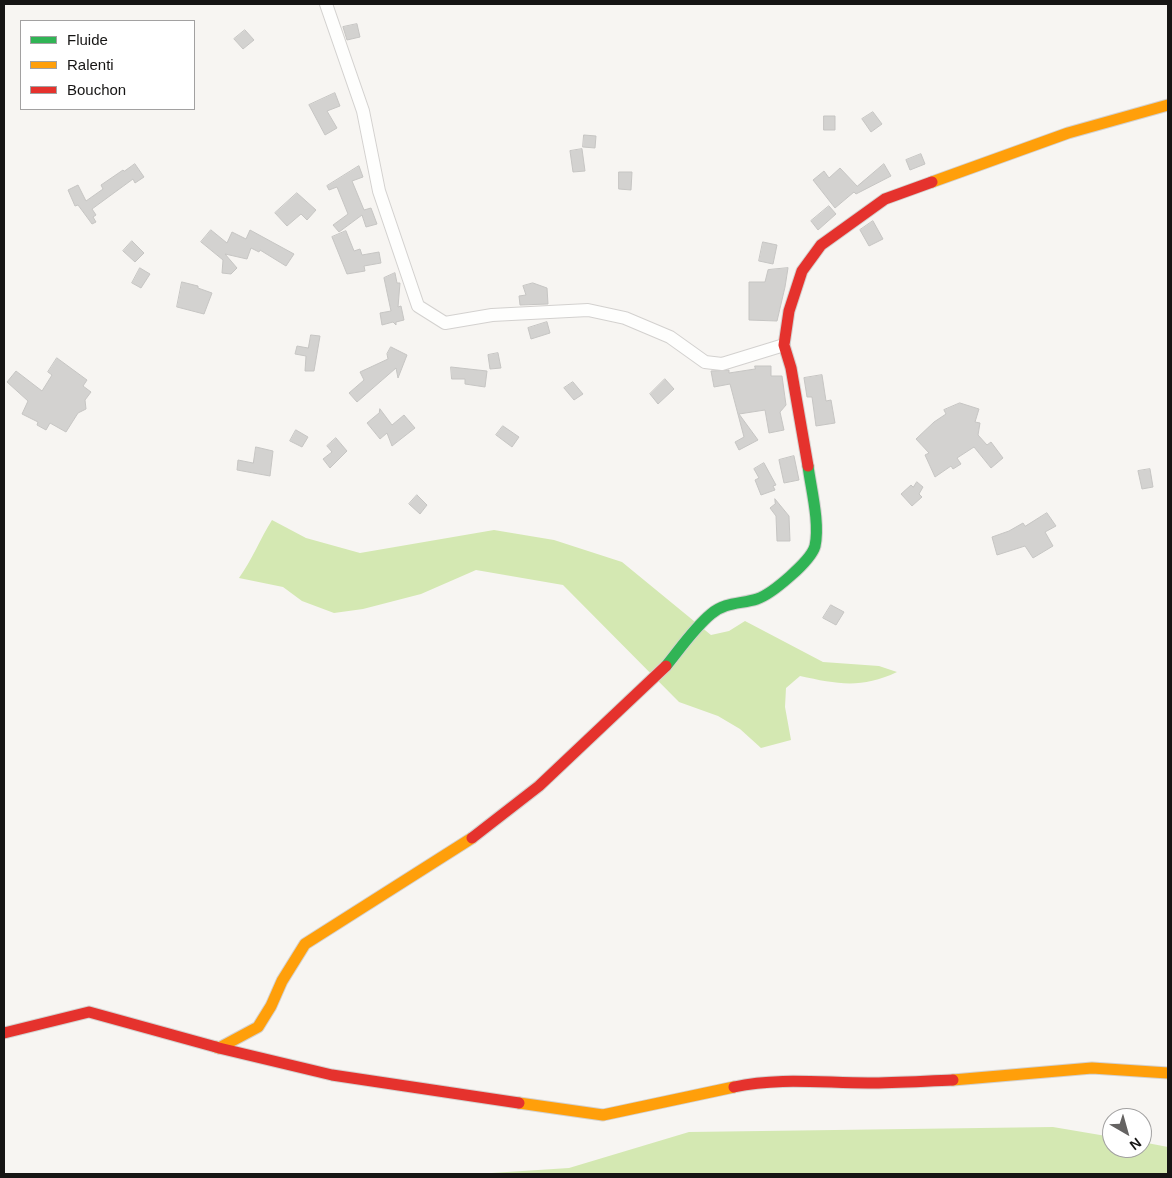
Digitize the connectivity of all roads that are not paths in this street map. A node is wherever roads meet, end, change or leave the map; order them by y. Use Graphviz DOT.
graph roads {
  1 [pos="326,4"];
  2 [pos="1168,105"];
  3 [pos="784,345"];
  4 [pos="4,1033"];
  5 [pos="219,1048"];
  6 [pos="1168,1073"];
  1 -- 3 [label="street"];
  2 -- 3 [label="street"];
  3 -- 5 [label="street"];
  4 -- 5 [label="street"];
  5 -- 6 [label="street"];
}
